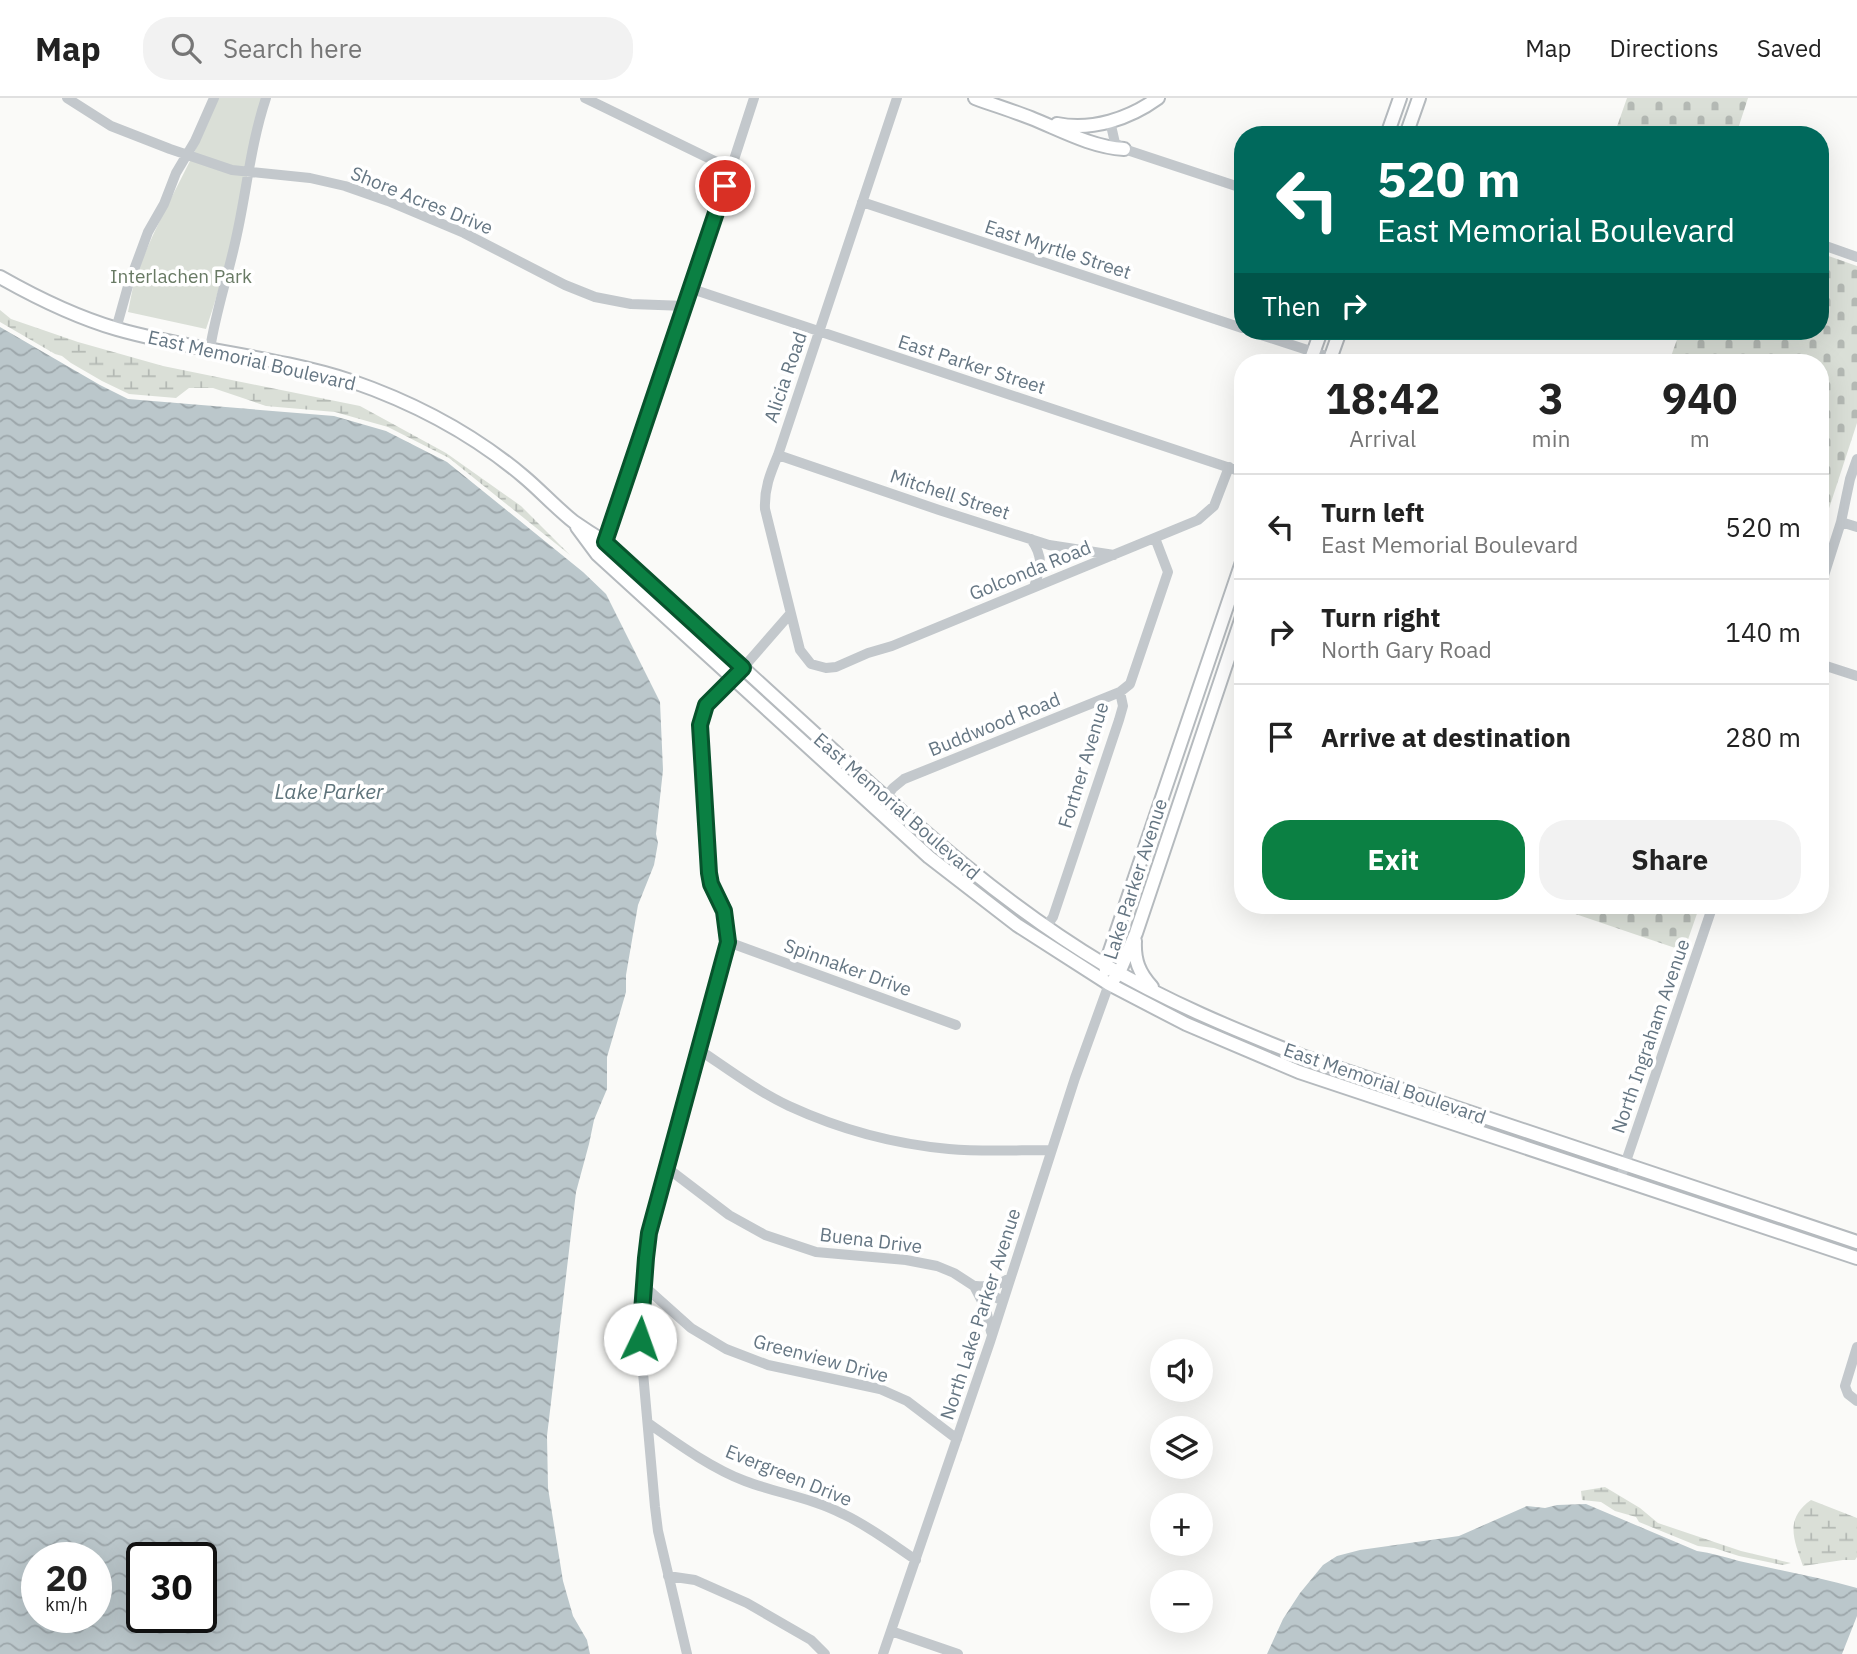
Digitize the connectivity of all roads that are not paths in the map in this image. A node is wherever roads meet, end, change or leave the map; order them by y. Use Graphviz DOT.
graph roads {
  1 [pos="67,98"];
  2 [pos="214,98"];
  3 [pos="266,98"];
  4 [pos="585,98"];
  5 [pos="754,98"];
  6 [pos="897,98"];
  7 [pos="975,98"];
  8 [pos="1158,98"];
  9 [pos="1400,98"];
  10 [pos="1419,98"];
  11 [pos="1033,119"];
  12 [pos="1110,121"];
  13 [pos="1390,126"];
  14 [pos="1409,126"];
  15 [pos="1124,149"];
  16 [pos="187,154"];
  17 [pos="731,169"];
  18 [pos="247,172"];
  19 [pos="1234,185"];
  20 [pos="862,202"];
  21 [pos="1829,247"];
  22 [pos="1857,257"];
  23 [pos="0,277"];
  24 [pos="692,289"];
  25 [pos="686,306"];
  26 [pos="1234,325"];
  27 [pos="116,329"];
  28 [pos="819,331"];
  29 [pos="1271,340"];
  30 [pos="210,349"];
  31 [pos="1305,354"];
  32 [pos="778,455"];
  33 [pos="1857,459"];
  34 [pos="1229,467"];
  35 [pos="1234,469"];
  36 [pos="1857,487"];
  37 [pos="1841,522"];
  38 [pos="577,526"];
  39 [pos="1857,527"];
  40 [pos="1155,538"];
  41 [pos="1031,539"];
  42 [pos="605,542"];
  43 [pos="1114,555"];
  44 [pos="1829,559"];
  45 [pos="1234,586"];
  46 [pos="1034,587"];
  47 [pos="790,614"];
  48 [pos="1234,641"];
  49 [pos="815,666"];
  50 [pos="1829,667"];
  51 [pos="743,668"];
  52 [pos="1857,676"];
  53 [pos="732,679"];
  54 [pos="1120,692"];
  55 [pos="886,797"];
  56 [pos="1710,914"];
  57 [pos="1046,927"];
  58 [pos="1136,933"];
  59 [pos="728,942"];
  60 [pos="1105,965"];
  61 [pos="1119,973"];
  62 [pos="1109,984"];
  63 [pos="1157,992"];
  64 [pos="956,1025"];
  65 [pos="698,1049"];
  66 [pos="1412,1092"];
  67 [pos="1371,1096"];
  68 [pos="1051,1150"];
  69 [pos="1625,1164"];
  70 [pos="666,1167"];
  71 [pos="1620,1179"];
  72 [pos="1800,1240"];
  73 [pos="1857,1242"];
  74 [pos="1857,1258"];
  75 [pos="1011,1277"];
  76 [pos="644,1286"];
  77 [pos="974,1286"];
  78 [pos="1003,1301"];
  79 [pos="991,1338"];
  80 [pos="1857,1347"];
  81 [pos="1857,1401"];
  82 [pos="648,1423"];
  83 [pos="957,1439"];
  84 [pos="916,1560"];
  85 [pos="667,1576"];
  86 [pos="891,1632"];
  87 [pos="687,1654"];
  88 [pos="825,1654"];
  89 [pos="883,1654"];
  90 [pos="958,1654"];
  1 -- 16 [label="street, Shore Acres Drive"];
  2 -- 16 [label="street"];
  3 -- 18 [label="street"];
  4 -- 17 [label="street"];
  5 -- 17 [label="street"];
  6 -- 20 [label="street, Alicia Road"];
  7 -- 11 [label="main road"];
  8 -- 12 [label="main road"];
  9 -- 13 [label="main road"];
  10 -- 14 [label="main road"];
  11 -- 12 [label="main road"];
  11 -- 15 [label="main road"];
  12 -- 15 [label="street"];
  15 -- 19 [label="street"];
  16 -- 18 [label="street, Shore Acres Drive"];
  16 -- 27 [label="street"];
  17 -- 24 [label="street"];
  18 -- 25 [label="street, Shore Acres Drive"];
  18 -- 30 [label="street"];
  20 -- 26 [label="street, East Myrtle Street"];
  20 -- 28 [label="street, Alicia Road"];
  21 -- 22 [label="street"];
  23 -- 27 [label="main road, East Memorial Boulevard"];
  24 -- 25 [label="street"];
  24 -- 28 [label="street, East Parker Street"];
  25 -- 42 [label="street"];
  27 -- 30 [label="main road, East Memorial Boulevard"];
  28 -- 32 [label="street, Alicia Road"];
  28 -- 34 [label="street, East Parker Street"];
  29 -- 31 [label="street"];
  30 -- 38 [label="main road, East Memorial Boulevard"];
  32 -- 41 [label="street, Mitchell Street"];
  32 -- 47 [label="street, Alicia Road"];
  33 -- 37 [label="street"];
  34 -- 35 [label="street, East Parker Street"];
  34 -- 40 [label="street, Golconda Road"];
  36 -- 37 [label="street"];
  37 -- 39 [label="street"];
  37 -- 44 [label="street"];
  38 -- 42 [label="main road, East Memorial Boulevard"];
  38 -- 53 [label="main road, East Memorial Boulevard"];
  40 -- 43 [label="street, Golconda Road"];
  40 -- 54 [label="street, Fortner Avenue"];
  41 -- 43 [label="street, Mitchell Street"];
  41 -- 46 [label="street"];
  42 -- 51 [label="main road, East Memorial Boulevard"];
  43 -- 46 [label="street, Golconda Road"];
  45 -- 60 [label="main road, Lake Parker Avenue"];
  46 -- 49 [label="street, Golconda Road"];
  47 -- 49 [label="street, Alicia Road"];
  47 -- 51 [label="street"];
  48 -- 58 [label="main road, Lake Parker Avenue"];
  50 -- 52 [label="street"];
  51 -- 53 [label="street"];
  51 -- 55 [label="main road, East Memorial Boulevard"];
  53 -- 59 [label="street"];
  53 -- 62 [label="main road, East Memorial Boulevard"];
  54 -- 55 [label="street, Buddwood Road"];
  54 -- 57 [label="street, Fortner Avenue"];
  55 -- 57 [label="main road, East Memorial Boulevard"];
  56 -- 69 [label="street, North Ingraham Avenue"];
  57 -- 60 [label="main road, East Memorial Boulevard"];
  58 -- 61 [label="main road, Lake Parker Avenue"];
  58 -- 63 [label="main road"];
  59 -- 64 [label="street, Spinnaker Drive"];
  59 -- 65 [label="street"];
  60 -- 61 [label="main road, East Memorial Boulevard"];
  60 -- 62 [label="main road, Lake Parker Avenue"];
  61 -- 62 [label="main road, Lake Parker Avenue"];
  61 -- 63 [label="main road, East Memorial Boulevard"];
  62 -- 67 [label="main road, East Memorial Boulevard"];
  62 -- 68 [label="street, North Lake Parker Avenue"];
  63 -- 66 [label="main road, East Memorial Boulevard"];
  65 -- 68 [label="street"];
  65 -- 70 [label="street"];
  66 -- 67 [label="main road"];
  66 -- 69 [label="main road, East Memorial Boulevard"];
  67 -- 71 [label="main road, East Memorial Boulevard"];
  68 -- 75 [label="street, North Lake Parker Avenue"];
  69 -- 71 [label="street, North Ingraham Avenue"];
  69 -- 73 [label="main road, East Memorial Boulevard"];
  70 -- 76 [label="street"];
  70 -- 77 [label="street, Buena Drive"];
  71 -- 72 [label="main road, East Memorial Boulevard"];
  72 -- 73 [label="main road"];
  72 -- 74 [label="main road, East Memorial Boulevard"];
  75 -- 77 [label="street"];
  75 -- 78 [label="street, North Lake Parker Avenue"];
  76 -- 82 [label="street"];
  76 -- 83 [label="street, Greenview Drive"];
  77 -- 78 [label="street, Buena Drive"];
  77 -- 79 [label="street"];
  78 -- 79 [label="street, North Lake Parker Avenue"];
  79 -- 83 [label="street, North Lake Parker Avenue"];
  80 -- 81 [label="street"];
  82 -- 84 [label="street, Evergreen Drive"];
  82 -- 85 [label="street"];
  83 -- 84 [label="street, North Lake Parker Avenue"];
  84 -- 86 [label="street, North Lake Parker Avenue"];
  85 -- 87 [label="street"];
  85 -- 88 [label="street"];
  86 -- 89 [label="street, North Lake Parker Avenue"];
  86 -- 90 [label="street"];
}
